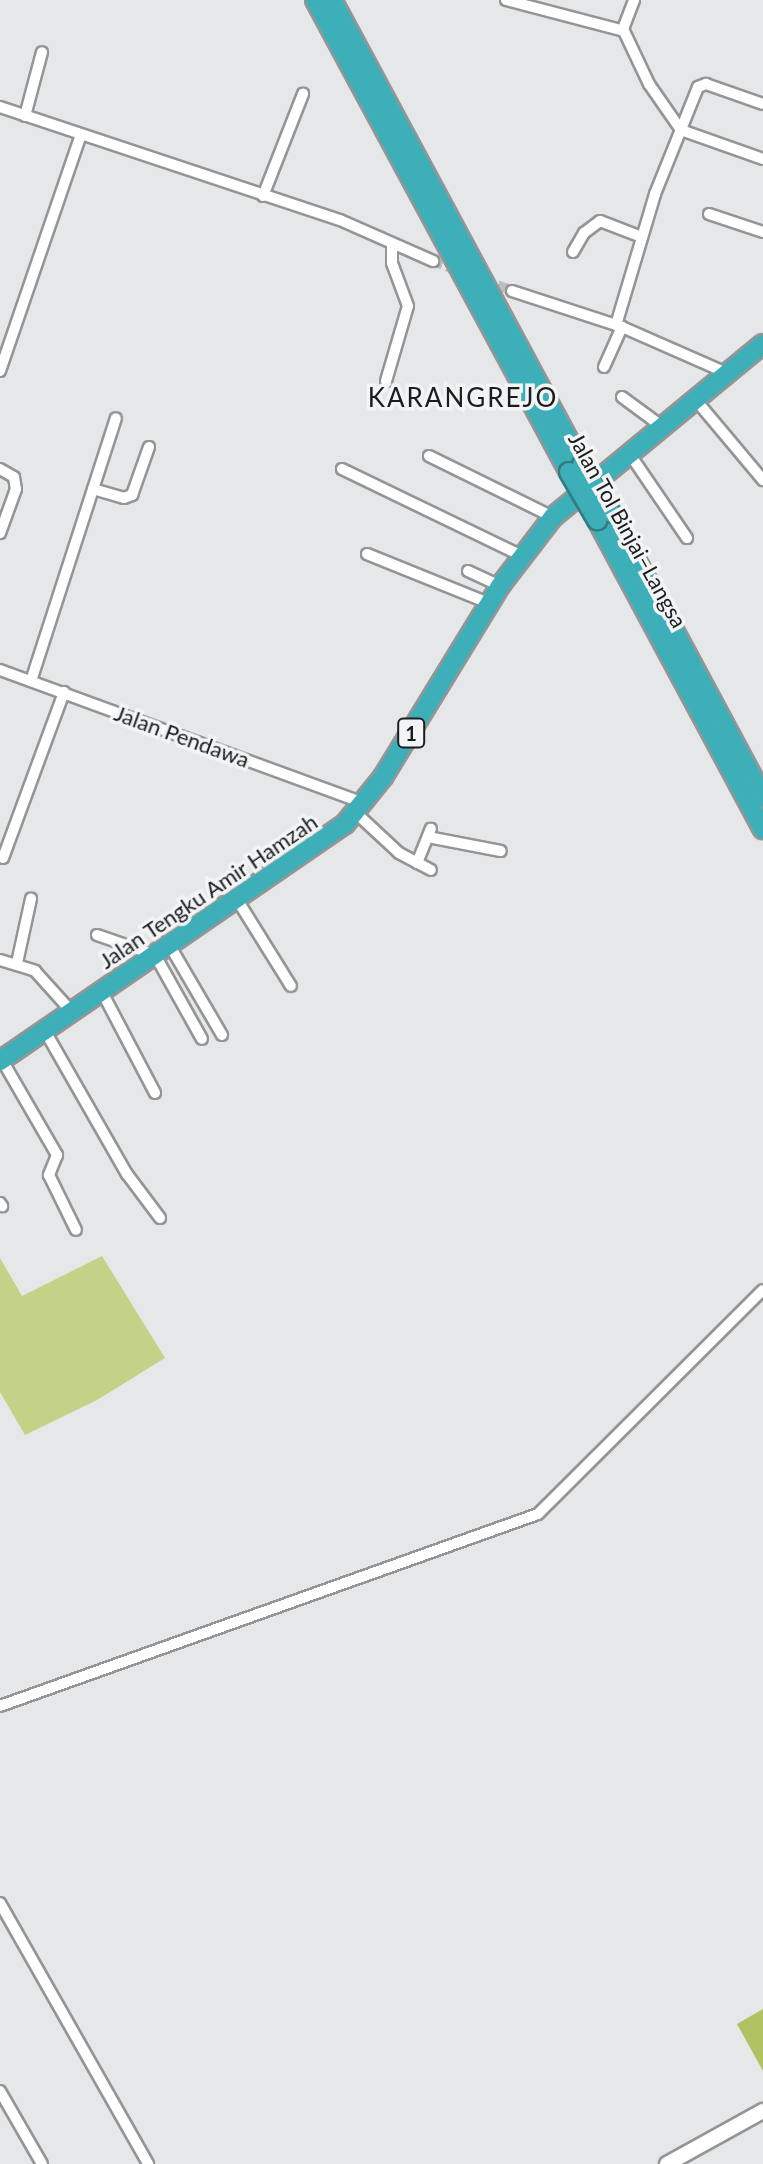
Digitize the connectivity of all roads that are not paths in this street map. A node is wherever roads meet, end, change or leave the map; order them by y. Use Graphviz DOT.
graph roads {
  1 [pos="315,0"];
  2 [pos="332,0"];
  3 [pos="506,0"];
  4 [pos="634,0"];
  5 [pos="623,29"];
  6 [pos="42,52"];
  7 [pos="303,94"];
  8 [pos="763,104"];
  9 [pos="0,107"];
  10 [pos="25,116"];
  11 [pos="681,130"];
  12 [pos="80,137"];
  13 [pos="763,159"];
  14 [pos="263,196"];
  15 [pos="709,214"];
  16 [pos="763,232"];
  17 [pos="642,237"];
  18 [pos="392,246"];
  19 [pos="573,252"];
  20 [pos="433,261"];
  21 [pos="512,291"];
  22 [pos="619,326"];
  23 [pos="763,344"];
  24 [pos="604,367"];
  25 [pos="0,371"];
  26 [pos="727,373"];
  27 [pos="386,381"];
  28 [pos="622,397"];
  29 [pos="693,397"];
  30 [pos="116,418"];
  31 [pos="660,425"];
  32 [pos="149,447"];
  33 [pos="627,451"];
  34 [pos="429,456"];
  35 [pos="576,468"];
  36 [pos="0,469"];
  37 [pos="342,469"];
  38 [pos="763,480"];
  39 [pos="93,489"];
  40 [pos="553,517"];
  41 [pos="604,517"];
  42 [pos="0,533"];
  43 [pos="687,538"];
  44 [pos="367,554"];
  45 [pos="522,556"];
  46 [pos="468,571"];
  47 [pos="500,586"];
  48 [pos="491,604"];
  49 [pos="0,670"];
  50 [pos="31,681"];
  51 [pos="64,692"];
  52 [pos="763,797"];
  53 [pos="360,808"];
  54 [pos="763,829"];
  55 [pos="501,851"];
  56 [pos="3,858"];
  57 [pos="417,863"];
  58 [pos="431,870"];
  59 [pos="31,899"];
  60 [pos="238,901"];
  61 [pos="97,935"];
  62 [pos="162,950"];
  63 [pos="0,960"];
  64 [pos="17,963"];
  65 [pos="291,986"];
  66 [pos="102,992"];
  67 [pos="72,1012"];
  68 [pos="45,1031"];
  69 [pos="222,1035"];
  70 [pos="202,1039"];
  71 [pos="1,1060"];
  72 [pos="155,1093"];
  73 [pos="160,1218"];
  74 [pos="76,1230"];
  75 [pos="763,1290"];
  76 [pos="0,1706"];
  77 [pos="0,1903"];
  78 [pos="0,2091"];
  79 [pos="763,2111"];
  80 [pos="42,2164"];
  81 [pos="148,2164"];
  82 [pos="667,2164"];
  1 -- 35 [label="highway, Jalan Tol Binjai–Langsa"];
  2 -- 35 [label="highway, Jalan Tol Binjai–Langsa"];
  3 -- 5 [label="street"];
  4 -- 5 [label="street"];
  5 -- 11 [label="street"];
  6 -- 10 [label="street"];
  7 -- 14 [label="street"];
  8 -- 11 [label="street"];
  9 -- 10 [label="street"];
  10 -- 12 [label="street"];
  11 -- 13 [label="street"];
  11 -- 17 [label="street"];
  12 -- 14 [label="street"];
  12 -- 25 [label="street"];
  14 -- 18 [label="street"];
  15 -- 16 [label="street"];
  17 -- 19 [label="street"];
  17 -- 22 [label="street"];
  18 -- 20 [label="street"];
  18 -- 27 [label="street"];
  21 -- 22 [label="street"];
  22 -- 24 [label="street"];
  22 -- 26 [label="street"];
  23 -- 26 [label="highway, Jalan Tengku Amir Hamzah / 1"];
  26 -- 29 [label="highway, Jalan Tengku Amir Hamzah / 1"];
  28 -- 31 [label="street"];
  29 -- 31 [label="highway, Jalan Tengku Amir Hamzah / 1"];
  29 -- 38 [label="street"];
  30 -- 39 [label="street"];
  31 -- 33 [label="highway, Jalan Tengku Amir Hamzah / 1"];
  32 -- 39 [label="street"];
  33 -- 40 [label="highway, Jalan Tengku Amir Hamzah / 1"];
  33 -- 43 [label="street"];
  34 -- 40 [label="street"];
  35 -- 41 [label="highway, Jalan Tol Binjai–Langsa, bridge"];
  36 -- 42 [label="street"];
  37 -- 45 [label="street"];
  39 -- 50 [label="street"];
  40 -- 45 [label="highway, Jalan Tengku Amir Hamzah / 1"];
  41 -- 52 [label="highway, Jalan Tol Binjai–Langsa"];
  41 -- 54 [label="highway, Jalan Tol Binjai–Langsa"];
  44 -- 48 [label="street"];
  45 -- 47 [label="highway, Jalan Tengku Amir Hamzah / 1"];
  46 -- 47 [label="street"];
  47 -- 48 [label="highway, Jalan Tengku Amir Hamzah / 1"];
  48 -- 53 [label="highway, Jalan Tengku Amir Hamzah / 1"];
  49 -- 50 [label="street, Jalan Pendawa"];
  50 -- 51 [label="street, Jalan Pendawa"];
  51 -- 53 [label="street, Jalan Pendawa"];
  51 -- 56 [label="street"];
  53 -- 57 [label="street, Jalan Pendawa"];
  53 -- 60 [label="highway, Jalan Tengku Amir Hamzah / 1"];
  55 -- 57 [label="street"];
  57 -- 58 [label="street, Jalan Pendawa"];
  59 -- 64 [label="street"];
  60 -- 62 [label="highway, Jalan Tengku Amir Hamzah / 1"];
  60 -- 65 [label="street"];
  61 -- 62 [label="street"];
  62 -- 66 [label="highway, Jalan Tengku Amir Hamzah / 1"];
  62 -- 69 [label="street"];
  62 -- 70 [label="street"];
  63 -- 64 [label="street"];
  64 -- 67 [label="street"];
  66 -- 67 [label="highway, Jalan Tengku Amir Hamzah / 1"];
  66 -- 72 [label="street"];
  67 -- 68 [label="highway, Jalan Tengku Amir Hamzah / 1"];
  68 -- 71 [label="highway, Jalan Tengku Amir Hamzah / 1"];
  68 -- 73 [label="street"];
  71 -- 74 [label="street"];
  75 -- 76 [label="street"];
  77 -- 81 [label="street"];
  78 -- 80 [label="street"];
  79 -- 82 [label="street"];
}
